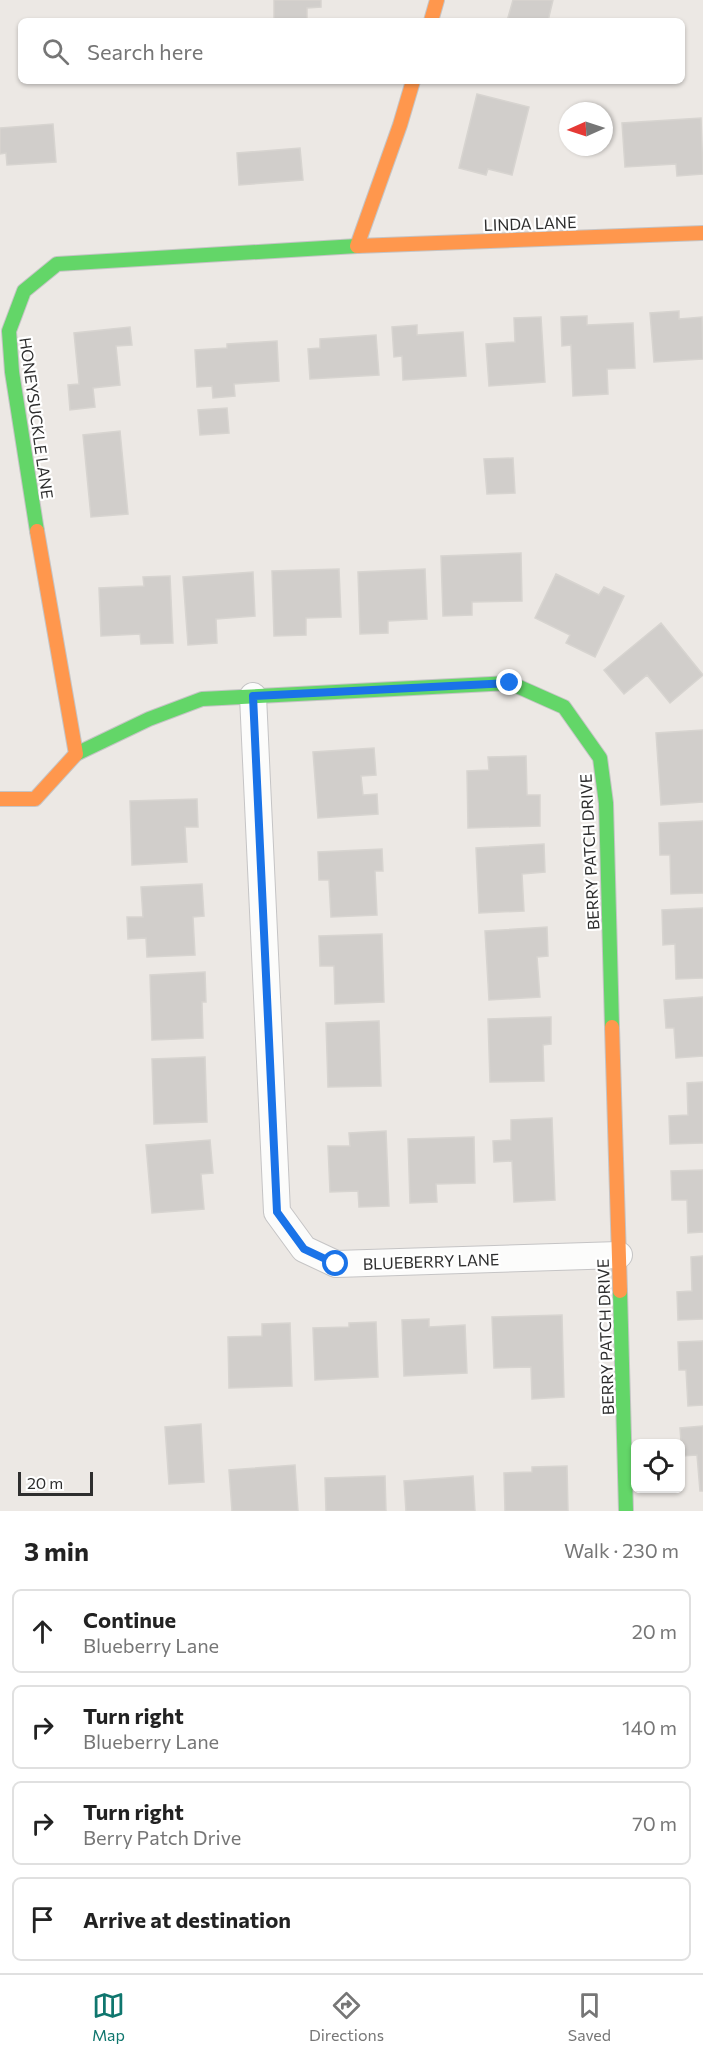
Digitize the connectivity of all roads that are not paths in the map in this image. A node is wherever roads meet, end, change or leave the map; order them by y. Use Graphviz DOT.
graph roads {
  1 [pos="437,0"];
  2 [pos="432,18"];
  3 [pos="412,84"];
  4 [pos="703,232"];
  5 [pos="357,246"];
  6 [pos="253,696"];
  7 [pos="76,754"];
  8 [pos="0,799"];
  9 [pos="619,1255"];
  10 [pos="627,1511"];
  1 -- 2 [label="street"];
  3 -- 5 [label="street"];
  4 -- 5 [label="street, LINDA LANE"];
  5 -- 7 [label="street, HONEYSUCKLE LANE"];
  6 -- 7 [label="street, BERRY PATCH DRIVE"];
  6 -- 9 [label="street, BERRY PATCH DRIVE"];
  6 -- 9 [label="street, BLUEBERRY LANE"];
  7 -- 8 [label="street"];
  9 -- 10 [label="street, BERRY PATCH DRIVE"];
}
